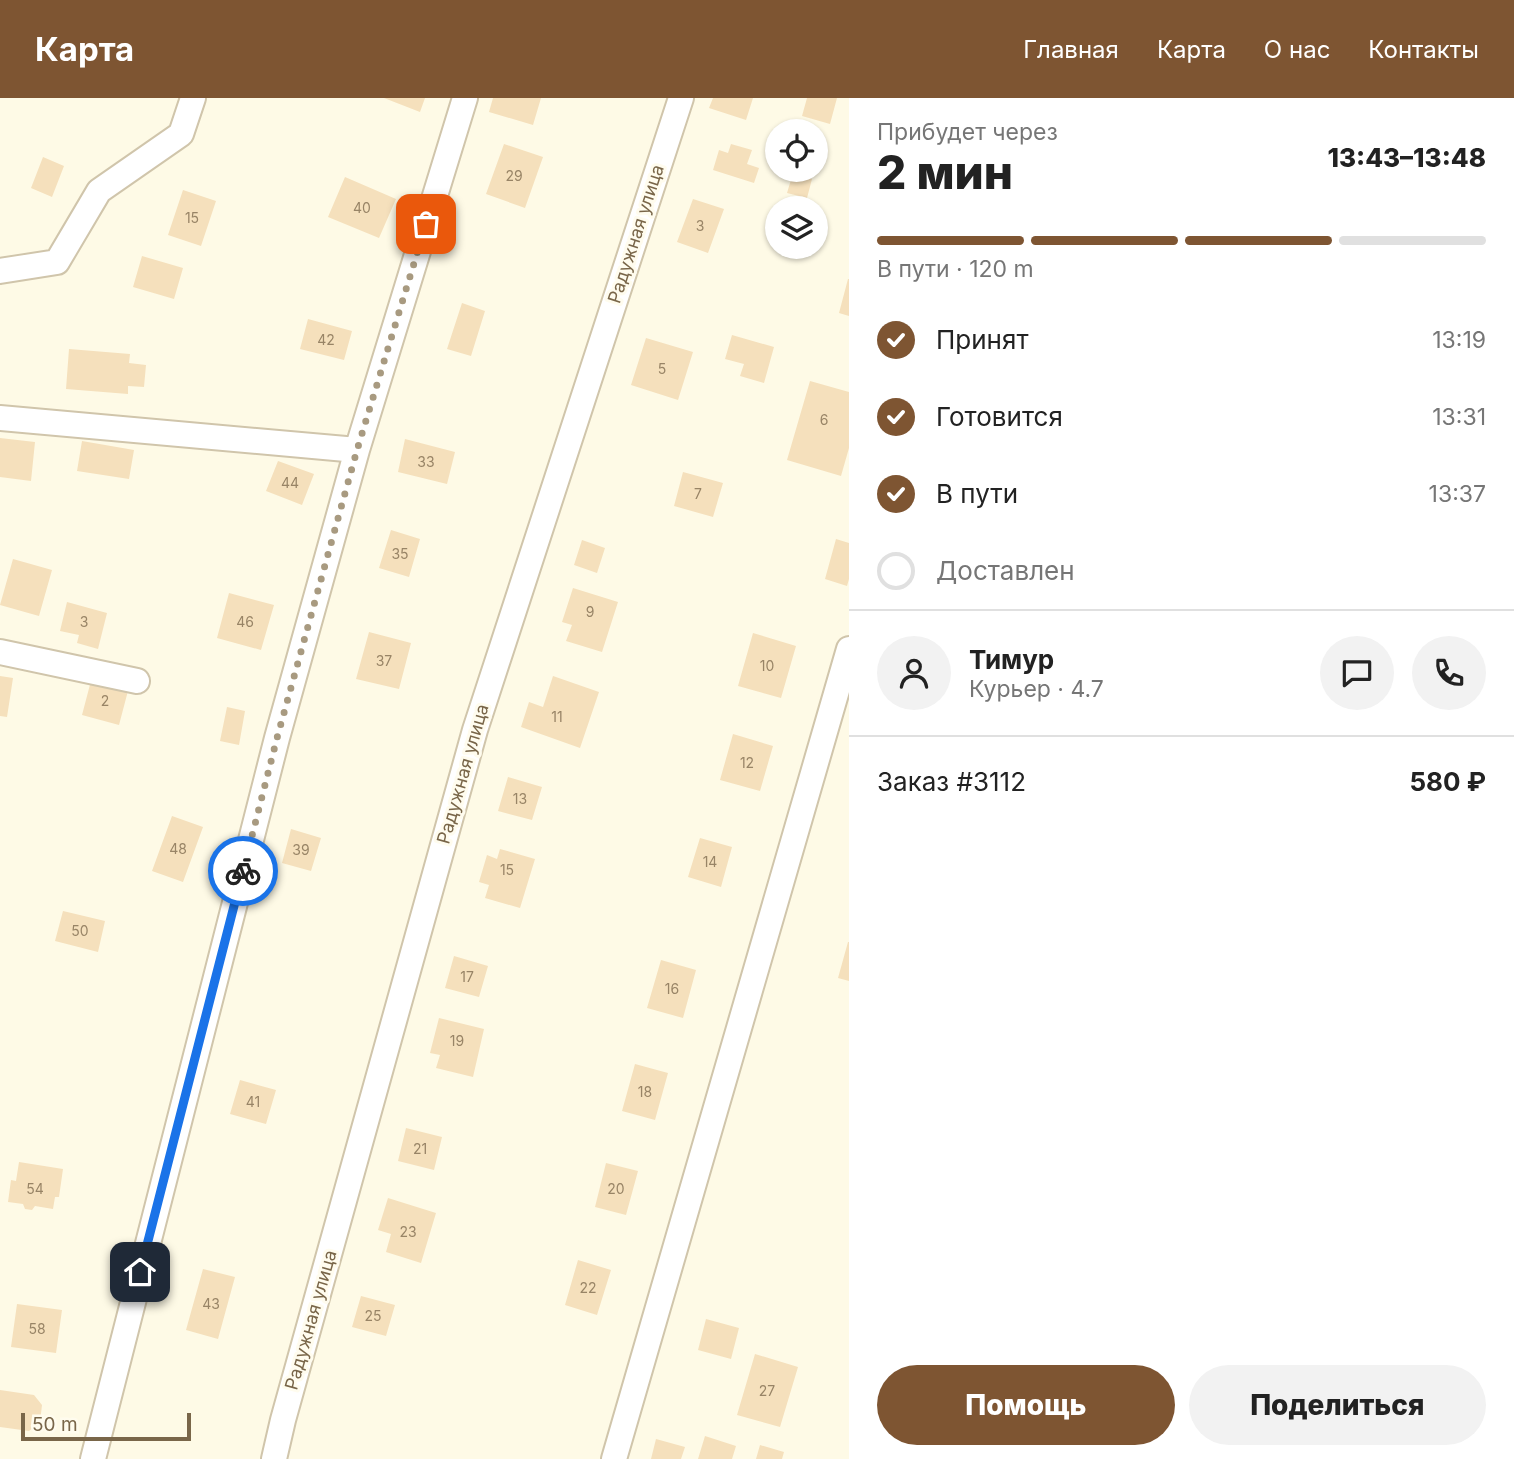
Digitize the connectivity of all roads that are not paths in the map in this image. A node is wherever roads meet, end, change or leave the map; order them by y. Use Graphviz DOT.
graph roads {
  1 [pos="193,98"];
  2 [pos="465,98"];
  3 [pos="681,98"];
  4 [pos="0,271"];
  5 [pos="0,418"];
  6 [pos="357,450"];
  7 [pos="849,649"];
  8 [pos="0,652"];
  9 [pos="136,681"];
  10 [pos="93,1459"];
  11 [pos="274,1459"];
  12 [pos="614,1459"];
  1 -- 4 [label="street"];
  2 -- 6 [label="street"];
  3 -- 11 [label="street, Радужная улица"];
  5 -- 6 [label="street"];
  6 -- 10 [label="street"];
  7 -- 12 [label="street"];
  8 -- 9 [label="street"];
}
